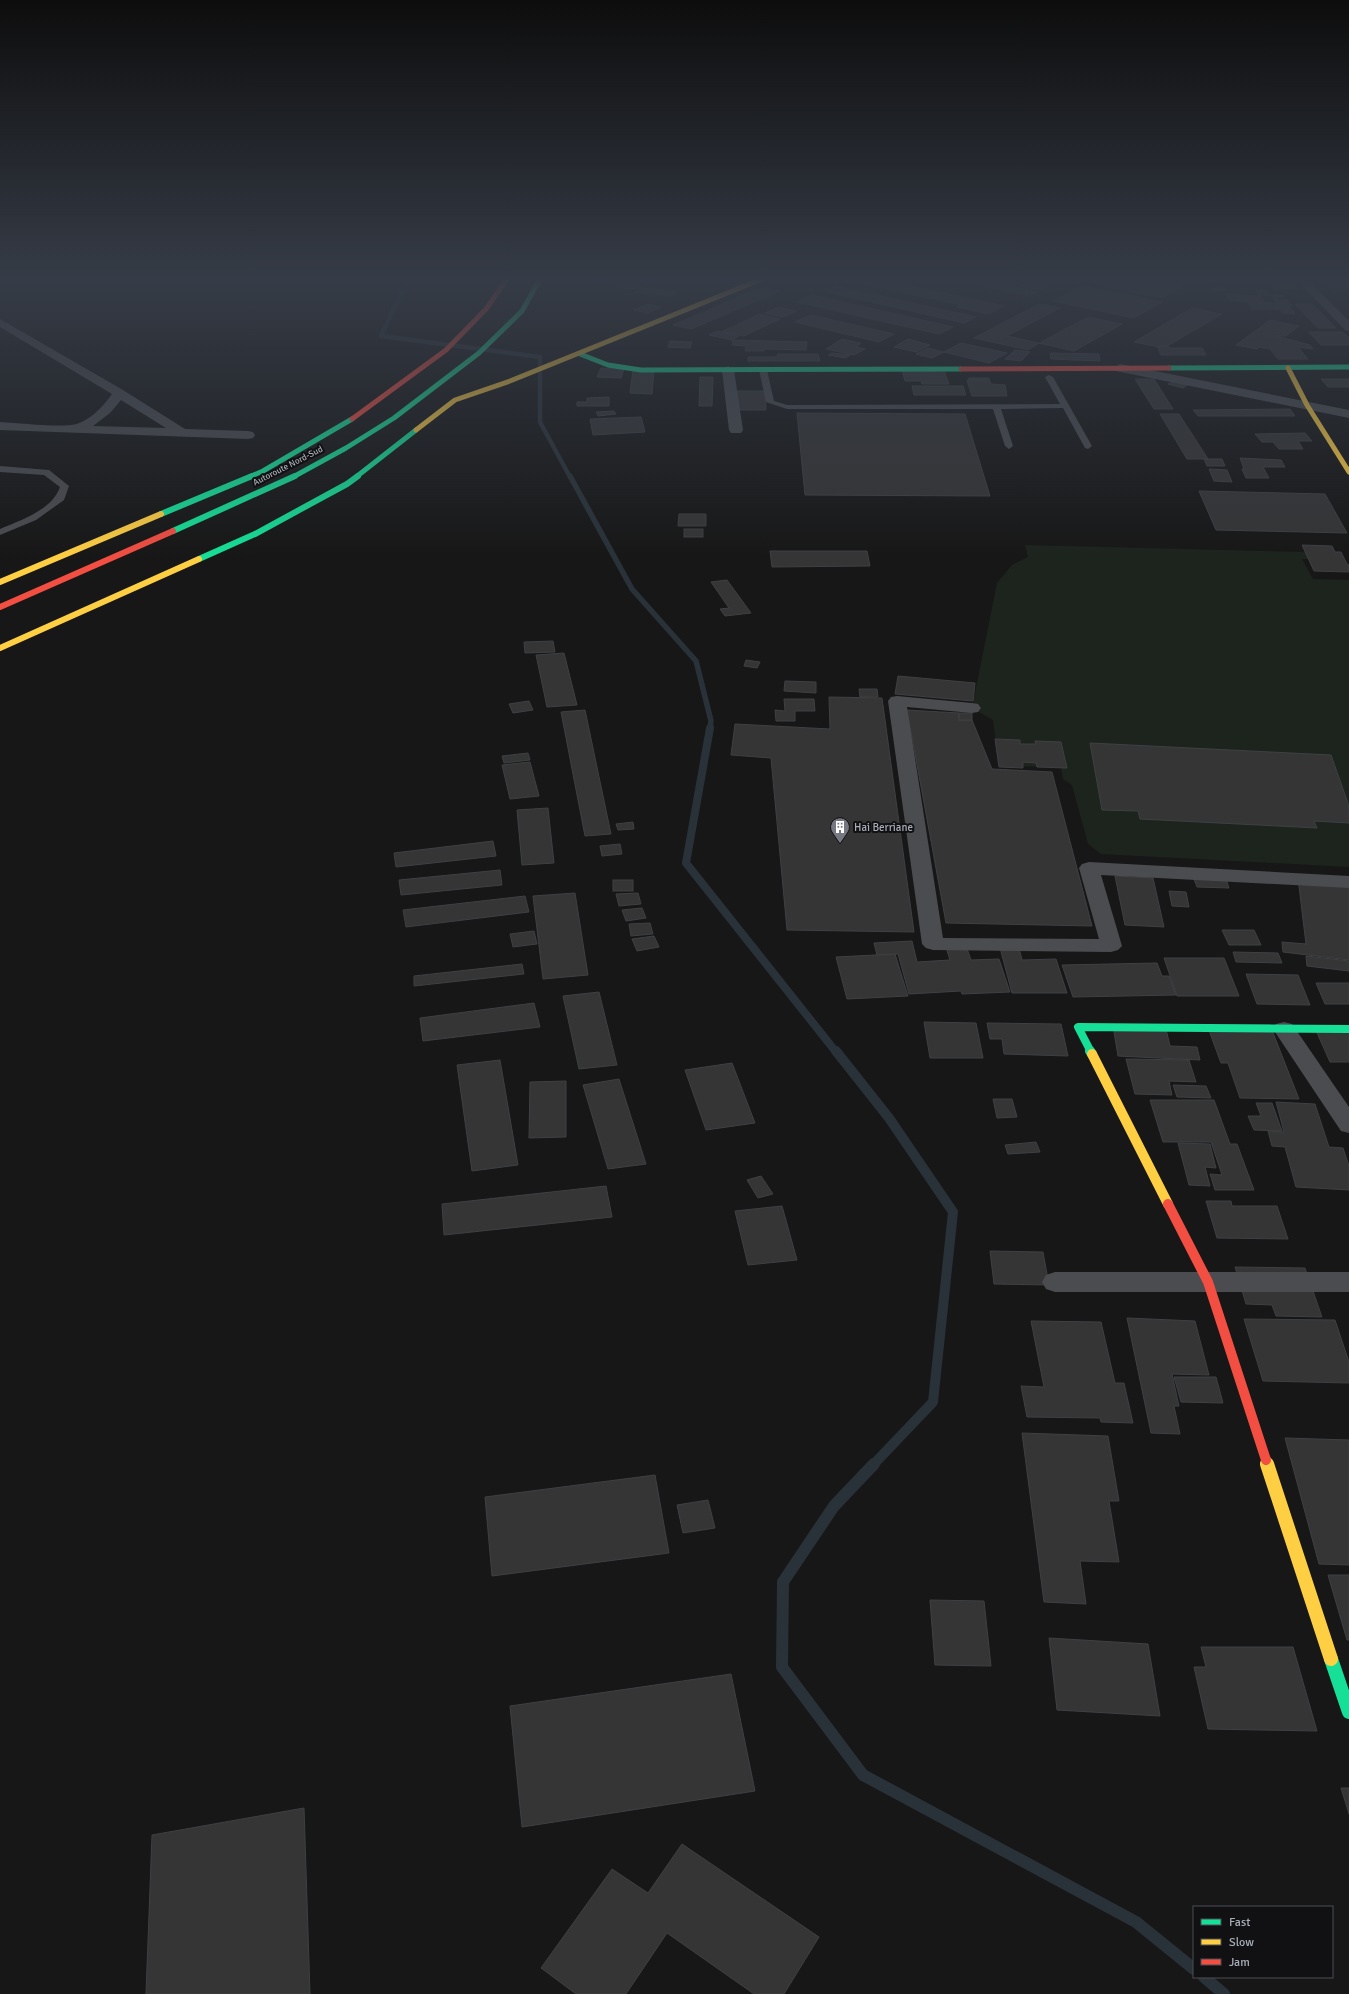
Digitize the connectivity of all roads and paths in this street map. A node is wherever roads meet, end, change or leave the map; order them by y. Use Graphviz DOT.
graph roads {
  1 [pos="84,372"];
  2 [pos="416,372"];
  3 [pos="454,372"];
  4 [pos="533,372"];
  5 [pos="728,372"];
  6 [pos="763,372"];
  7 [pos="1140,372"];
  8 [pos="1290,372"];
  9 [pos="1049,377"];
  10 [pos="119,393"];
  11 [pos="996,406"];
  12 [pos="1066,406"];
  13 [pos="1307,406"];
  14 [pos="1349,414"];
  15 [pos="0,426"];
  16 [pos="70,430"];
  17 [pos="736,430"];
  18 [pos="182,433"];
  19 [pos="248,435"];
  20 [pos="1009,446"];
  21 [pos="1088,446"];
  22 [pos="0,469"];
  23 [pos="1349,472"];
  24 [pos="0,532"];
  25 [pos="0,582"];
  26 [pos="0,607"];
  27 [pos="0,648"];
  28 [pos="972,708"];
  29 [pos="1349,882"];
  30 [pos="1284,1029"];
  31 [pos="1349,1029"];
  32 [pos="1349,1126"];
  33 [pos="1055,1282"];
  34 [pos="1208,1282"];
  35 [pos="1349,1282"];
  36 [pos="1349,1712"];
  1 -- 10 [label="street"];
  2 -- 25 [label="main road, Autoroute Nord-Sud"];
  3 -- 26 [label="main road, Autoroute Nord-Sud"];
  4 -- 27 [label="main road"];
  5 -- 17 [label="street"];
  6 -- 11 [label="lane"];
  7 -- 13 [label="street"];
  8 -- 13 [label="main road"];
  9 -- 12 [label="lane"];
  10 -- 16 [label="street"];
  10 -- 18 [label="street"];
  11 -- 12 [label="lane"];
  11 -- 20 [label="lane"];
  12 -- 21 [label="lane"];
  13 -- 14 [label="street"];
  13 -- 23 [label="main road"];
  15 -- 16 [label="street"];
  16 -- 18 [label="street"];
  18 -- 19 [label="street"];
  22 -- 24 [label="lane"];
  28 -- 29 [label="street"];
  30 -- 31 [label="main road"];
  30 -- 32 [label="street"];
  30 -- 34 [label="main road"];
  33 -- 34 [label="street"];
  34 -- 35 [label="street"];
  34 -- 36 [label="main road"];
}
